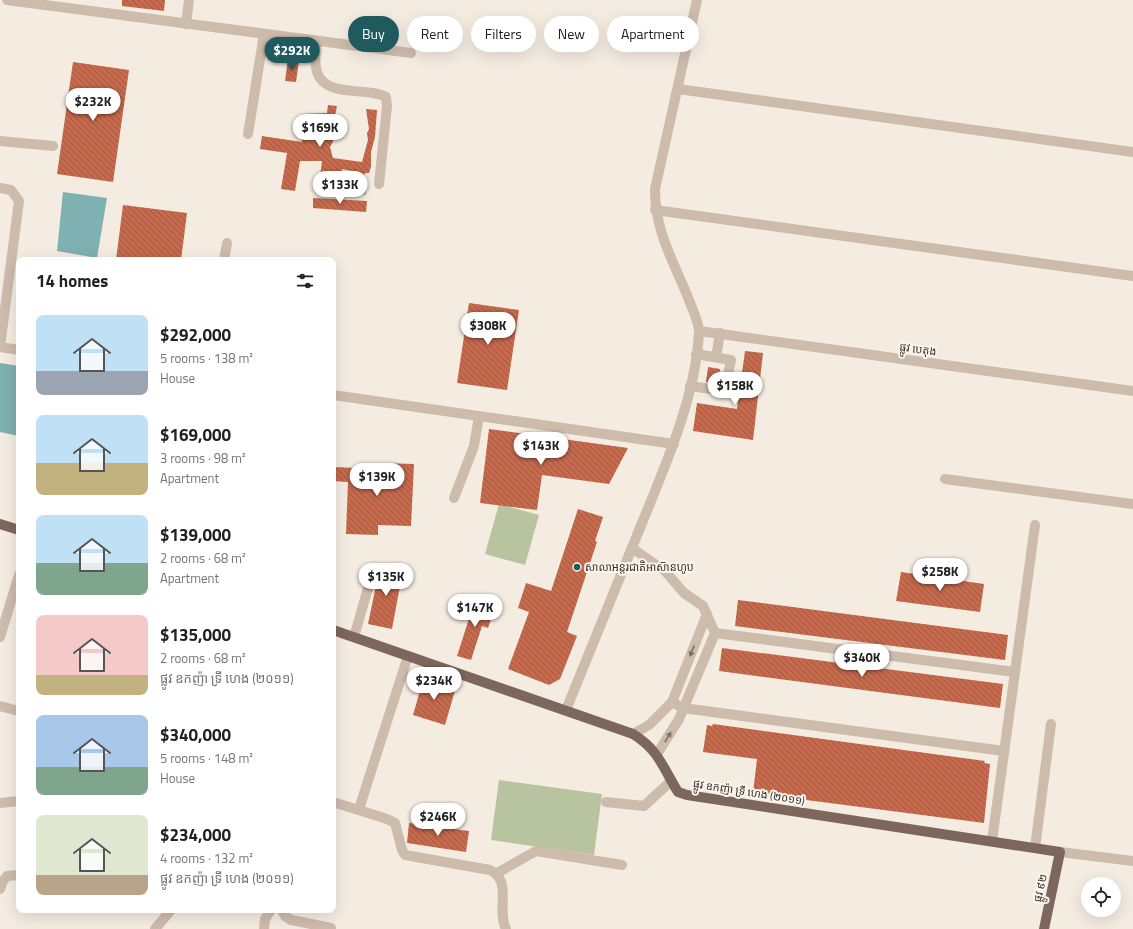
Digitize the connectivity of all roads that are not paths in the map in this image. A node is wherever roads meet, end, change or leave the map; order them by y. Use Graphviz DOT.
graph roads {
  1 [pos="7,0"];
  2 [pos="189,0"];
  3 [pos="697,0"];
  4 [pos="186,24"];
  5 [pos="264,34"];
  6 [pos="316,41"];
  7 [pos="411,53"];
  8 [pos="678,89"];
  9 [pos="248,134"];
  10 [pos="0,141"];
  11 [pos="53,146"];
  12 [pos="1133,152"];
  13 [pos="379,184"];
  14 [pos="0,188"];
  15 [pos="655,210"];
  16 [pos="227,243"];
  17 [pos="225,257"];
  18 [pos="1133,276"];
  19 [pos="699,331"];
  20 [pos="720,334"];
  21 [pos="0,347"];
  22 [pos="16,350"];
  23 [pos="696,354"];
  24 [pos="716,357"];
  25 [pos="690,386"];
  26 [pos="1133,391"];
  27 [pos="336,395"];
  28 [pos="479,416"];
  29 [pos="674,444"];
  30 [pos="945,479"];
  31 [pos="454,498"];
  32 [pos="1133,504"];
  33 [pos="0,524"];
  34 [pos="1035,525"];
  35 [pos="16,529"];
  36 [pos="632,548"];
  37 [pos="372,574"];
  38 [pos="16,585"];
  39 [pos="707,614"];
  40 [pos="336,631"];
  41 [pos="715,633"];
  42 [pos="0,637"];
  43 [pos="354,637"];
  44 [pos="408,656"];
  45 [pos="1015,672"];
  46 [pos="672,702"];
  47 [pos="0,706"];
  48 [pos="683,708"];
  49 [pos="16,710"];
  50 [pos="566,710"];
  51 [pos="1051,724"];
  52 [pos="633,734"];
  53 [pos="1004,750"];
  54 [pos="657,754"];
  55 [pos="672,781"];
  56 [pos="16,801"];
  57 [pos="606,802"];
  58 [pos="0,803"];
  59 [pos="336,803"];
  60 [pos="359,809"];
  61 [pos="992,842"];
  62 [pos="1035,848"];
  63 [pos="1060,852"];
  64 [pos="1133,861"];
  65 [pos="622,865"];
  66 [pos="497,873"];
  67 [pos="16,875"];
  68 [pos="0,890"];
  69 [pos="168,913"];
  70 [pos="269,913"];
  71 [pos="284,913"];
  72 [pos="332,928"];
  73 [pos="155,929"];
  74 [pos="264,929"];
  75 [pos="506,929"];
  76 [pos="1044,929"];
  1 -- 4 [label="street"];
  2 -- 4 [label="street"];
  3 -- 8 [label="street"];
  4 -- 5 [label="street"];
  5 -- 6 [label="street"];
  5 -- 9 [label="street"];
  6 -- 7 [label="street"];
  6 -- 13 [label="street"];
  8 -- 12 [label="street"];
  8 -- 15 [label="street"];
  10 -- 11 [label="street"];
  14 -- 21 [label="street"];
  15 -- 18 [label="street"];
  15 -- 19 [label="street"];
  16 -- 17 [label="street"];
  19 -- 20 [label="street, ផ្លូវ បេតុង"];
  19 -- 23 [label="street"];
  20 -- 24 [label="street"];
  20 -- 26 [label="street, ផ្លូវ បេតុង"];
  21 -- 22 [label="street"];
  23 -- 24 [label="street"];
  23 -- 25 [label="street"];
  24 -- 25 [label="street"];
  25 -- 29 [label="street"];
  27 -- 28 [label="street"];
  28 -- 29 [label="street"];
  28 -- 31 [label="street"];
  29 -- 36 [label="street"];
  30 -- 32 [label="street"];
  33 -- 35 [label="main road"];
  34 -- 45 [label="street"];
  36 -- 39 [label="street"];
  36 -- 50 [label="street"];
  37 -- 43 [label="street"];
  38 -- 42 [label="street"];
  39 -- 41 [label="street"];
  39 -- 46 [label="street, one-way"];
  40 -- 43 [label="main road, ផ្លូវ ឧកញ៉ា ទ្រី ហេង (២០១១)"];
  41 -- 45 [label="street"];
  41 -- 48 [label="street"];
  43 -- 44 [label="main road, ផ្លូវ ឧកញ៉ា ទ្រី ហេង (២០១១)"];
  44 -- 50 [label="main road, ផ្លូវ ឧកញ៉ា ទ្រី ហេង (២០១១)"];
  44 -- 60 [label="street"];
  45 -- 53 [label="street"];
  46 -- 48 [label="street"];
  46 -- 52 [label="street"];
  47 -- 49 [label="street"];
  48 -- 53 [label="street"];
  54 -- 48 [label="street, one-way"];
  50 -- 52 [label="main road, ផ្លូវ ឧកញ៉ា ទ្រី ហេង (២០១១)"];
  51 -- 62 [label="street"];
  52 -- 54 [label="main road, ផ្លូវ ឧកញ៉ា ទ្រី ហេង (២០១១)"];
  53 -- 61 [label="street"];
  54 -- 55 [label="main road, ផ្លូវ ឧកញ៉ា ទ្រី ហេង (២០១១)"];
  55 -- 57 [label="street"];
  55 -- 61 [label="main road, ផ្លូវ ឧកញ៉ា ទ្រី ហេង (២០១១)"];
  56 -- 58 [label="street"];
  59 -- 60 [label="street"];
  60 -- 66 [label="street"];
  61 -- 62 [label="main road, ផ្លូវ ឧកញ៉ា ទ្រី ហេង (២០១១)"];
  62 -- 63 [label="main road, ផ្លូវ ឧកញ៉ា ទ្រី ហេង (២០១១)"];
  63 -- 64 [label="street, ផ្លូវ ឧកញ៉ា ទ្រី ហេង (២០១១)"];
  63 -- 76 [label="main road, ផ្លូវ ៩២"];
  65 -- 66 [label="street"];
  66 -- 75 [label="street"];
  67 -- 68 [label="street"];
  69 -- 73 [label="street"];
  70 -- 74 [label="street"];
  71 -- 72 [label="street"];
}
